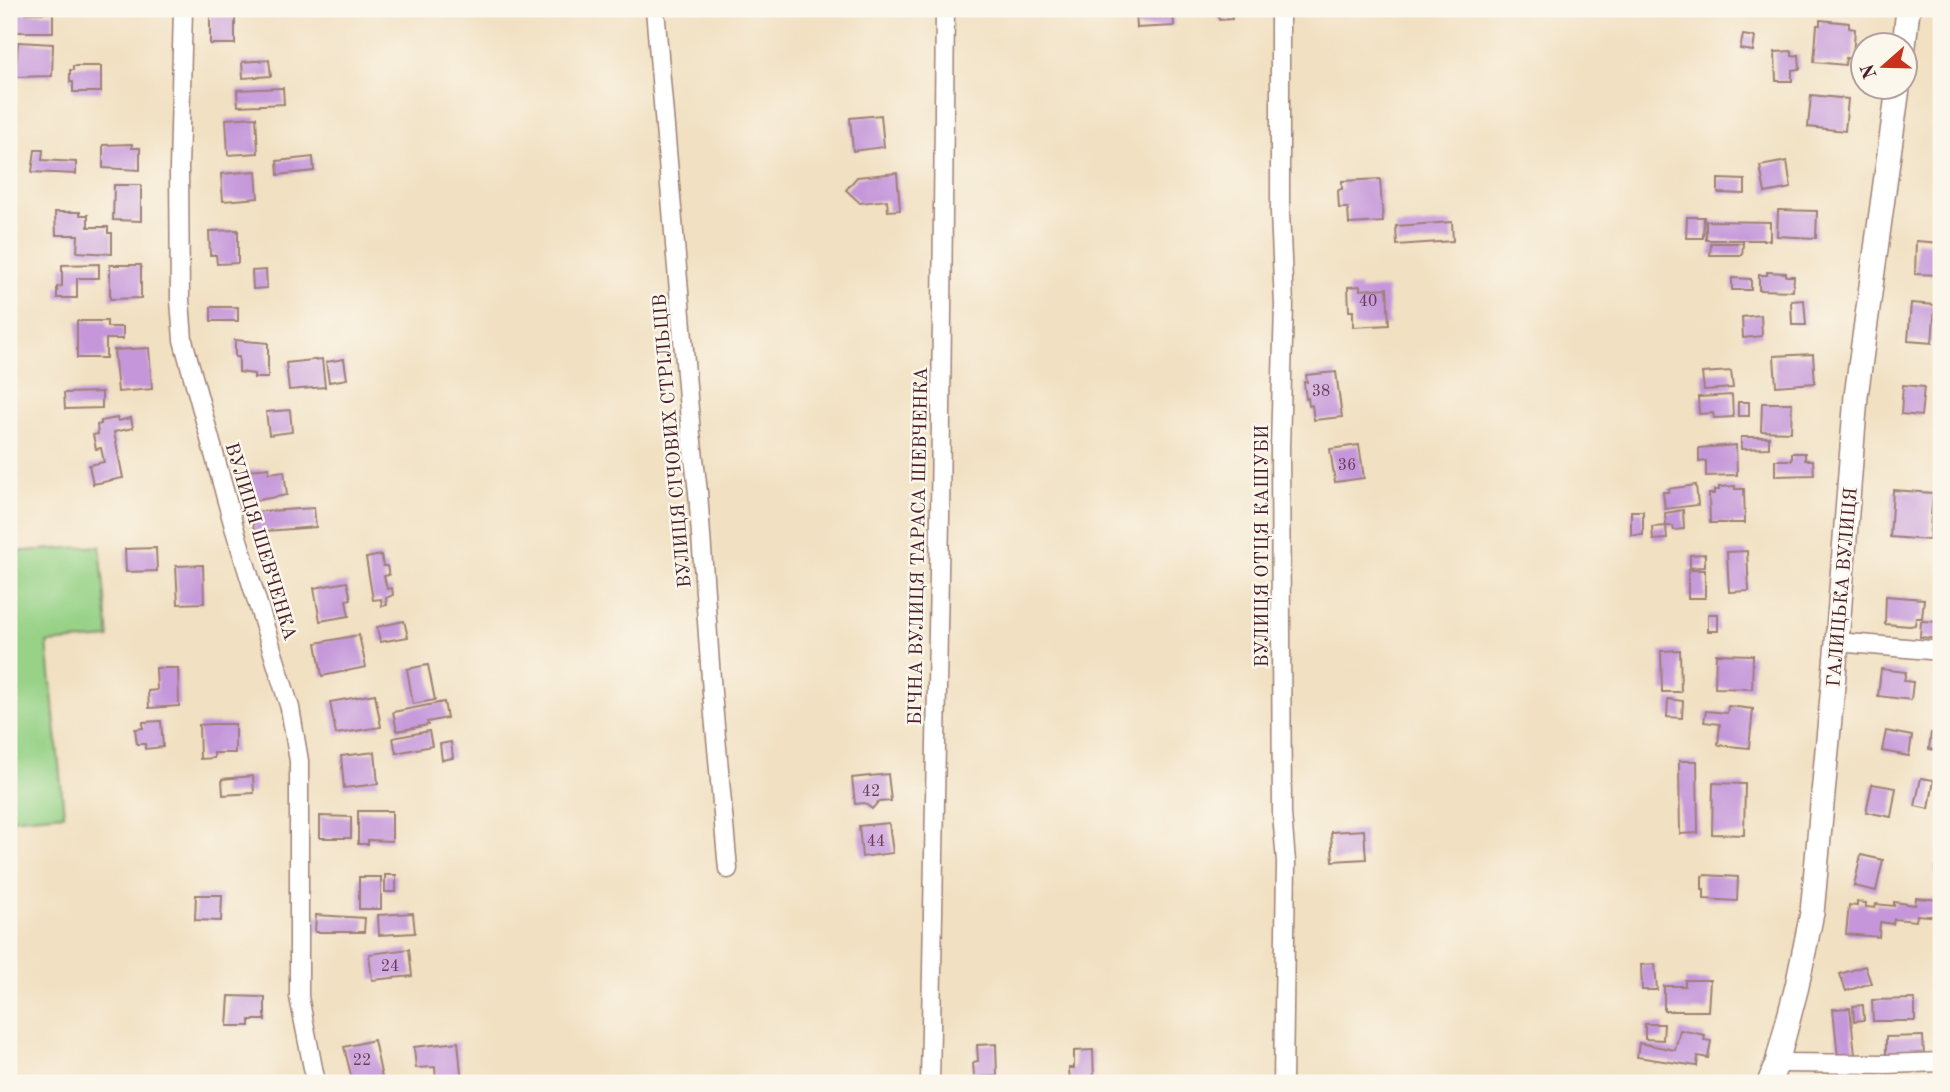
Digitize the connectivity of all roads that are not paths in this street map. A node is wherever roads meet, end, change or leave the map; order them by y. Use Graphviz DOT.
graph roads {
  1 [pos="183,9"];
  2 [pos="655,9"];
  3 [pos="945,9"];
  4 [pos="1280,9"];
  5 [pos="1908,9"];
  6 [pos="1906,32"];
  7 [pos="1896,102"];
  8 [pos="1837,642"];
  9 [pos="1941,652"];
  10 [pos="728,869"];
  11 [pos="1941,1062"];
  12 [pos="1773,1073"];
  13 [pos="316,1083"];
  14 [pos="930,1083"];
  15 [pos="1283,1083"];
  1 -- 13 [label="street, ВУЛИЦЯ ШЕВЧЕНКА"];
  2 -- 10 [label="street, ВУЛИЦЯ СІЧОВИХ СТРІЛЬЦІВ"];
  3 -- 14 [label="street, БІЧНА ВУЛИЦЯ ТАРАСА ШЕВЧЕНКА"];
  4 -- 15 [label="street, ВУЛИЦЯ ОТЦЯ КАШУБИ"];
  5 -- 6 [label="street"];
  7 -- 8 [label="street, ГАЛИЦЬКА ВУЛИЦЯ"];
  8 -- 9 [label="street"];
  8 -- 12 [label="street, ГАЛИЦЬКА ВУЛИЦЯ"];
  11 -- 12 [label="street"];
}
